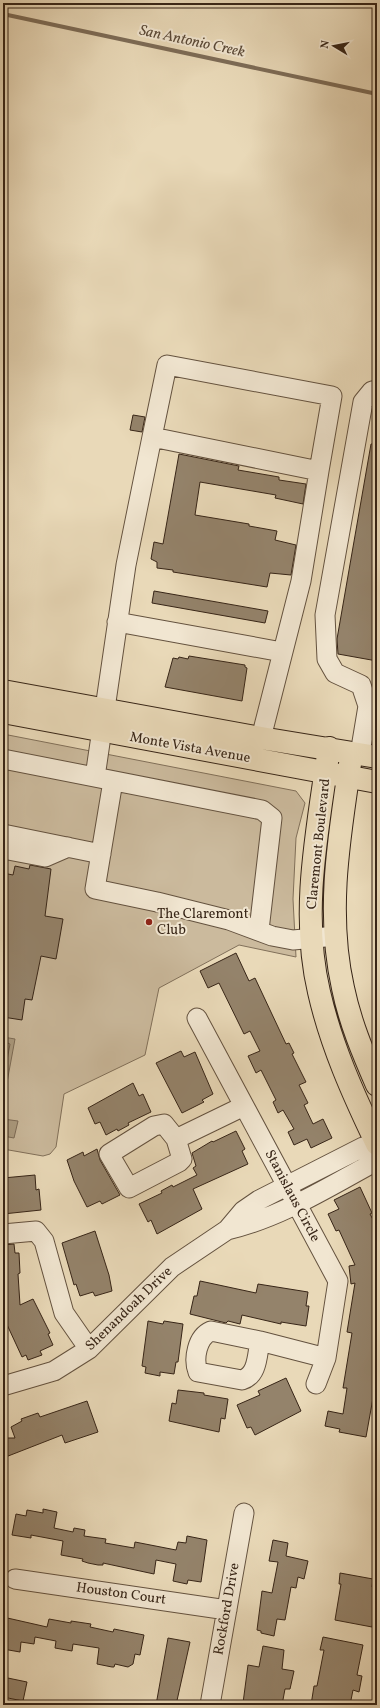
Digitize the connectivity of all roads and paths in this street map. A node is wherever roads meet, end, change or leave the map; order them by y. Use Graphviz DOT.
graph roads {
  1 [pos="377,390"];
  2 [pos="152,437"];
  3 [pos="319,471"];
  4 [pos="117,622"];
  5 [pos="282,652"];
  6 [pos="3,691"];
  7 [pos="373,707"];
  8 [pos="106,710"];
  9 [pos="3,712"];
  10 [pos="102,732"];
  11 [pos="261,738"];
  12 [pos="329,748"];
  13 [pos="363,755"];
  14 [pos="3,759"];
  15 [pos="326,773"];
  16 [pos="94,777"];
  17 [pos="348,777"];
  18 [pos="113,781"];
  19 [pos="377,782"];
  20 [pos="6,842"];
  21 [pos="101,854"];
  22 [pos="259,930"];
  23 [pos="336,936"];
  24 [pos="312,939"];
  25 [pos="197,1018"];
  26 [pos="377,1085"];
  27 [pos="244,1106"];
  28 [pos="176,1139"];
  29 [pos="375,1149"];
  30 [pos="286,1186"];
  31 [pos="296,1204"];
  32 [pos="228,1230"];
  33 [pos="3,1234"];
  34 [pos="260,1341"];
  35 [pos="89,1349"];
  36 [pos="326,1358"];
  37 [pos="316,1384"];
  38 [pos="3,1386"];
  39 [pos="244,1512"];
  40 [pos="15,1579"];
  41 [pos="227,1610"];
  42 [pos="210,1705"];
  1 -- 7 [label="street"];
  2 -- 3 [label="street"];
  2 -- 3 [label="street"];
  2 -- 4 [label="street"];
  3 -- 5 [label="street"];
  4 -- 5 [label="street"];
  4 -- 8 [label="street"];
  5 -- 11 [label="street"];
  6 -- 8 [label="main road, Monte Vista Avenue"];
  7 -- 13 [label="street"];
  8 -- 10 [label="street"];
  8 -- 11 [label="main road, Monte Vista Avenue"];
  9 -- 10 [label="main road, Monte Vista Avenue"];
  10 -- 15 [label="main road, Monte Vista Avenue"];
  10 -- 16 [label="street"];
  11 -- 12 [label="main road, Monte Vista Avenue"];
  12 -- 13 [label="main road, Monte Vista Avenue"];
  12 -- 15 [label="main road, Claremont Boulevard"];
  13 -- 17 [label="main road, Claremont Boulevard"];
  14 -- 16 [label="street"];
  15 -- 17 [label="main road, Monte Vista Avenue"];
  15 -- 24 [label="main road, Claremont Boulevard"];
  16 -- 18 [label="street"];
  17 -- 19 [label="main road, Monte Vista Avenue"];
  17 -- 23 [label="main road, Claremont Boulevard"];
  18 -- 21 [label="street"];
  18 -- 22 [label="street"];
  20 -- 21 [label="street"];
  21 -- 22 [label="street"];
  22 -- 24 [label="street"];
  23 -- 24 [label="street"];
  23 -- 26 [label="main road, Claremont Boulevard"];
  24 -- 29 [label="main road, Claremont Boulevard"];
  25 -- 27 [label="street, Stanislaus Circle"];
  27 -- 28 [label="street"];
  27 -- 30 [label="street, Stanislaus Circle"];
  29 -- 30 [label="street, Shenandoah Drive"];
  29 -- 31 [label="street, Shenandoah Drive"];
  30 -- 31 [label="street, Stanislaus Circle"];
  30 -- 32 [label="street, Shenandoah Drive"];
  31 -- 32 [label="street, Shenandoah Drive"];
  31 -- 36 [label="street, Stanislaus Circle"];
  32 -- 35 [label="street, Shenandoah Drive"];
  33 -- 35 [label="street"];
  34 -- 34 [label="street"];
  34 -- 36 [label="street"];
  35 -- 38 [label="street, Shenandoah Drive"];
  36 -- 37 [label="street, Stanislaus Circle"];
  39 -- 41 [label="street, Rockford Drive"];
  40 -- 41 [label="street, Houston Court"];
  41 -- 42 [label="street, Rockford Drive"];
}
